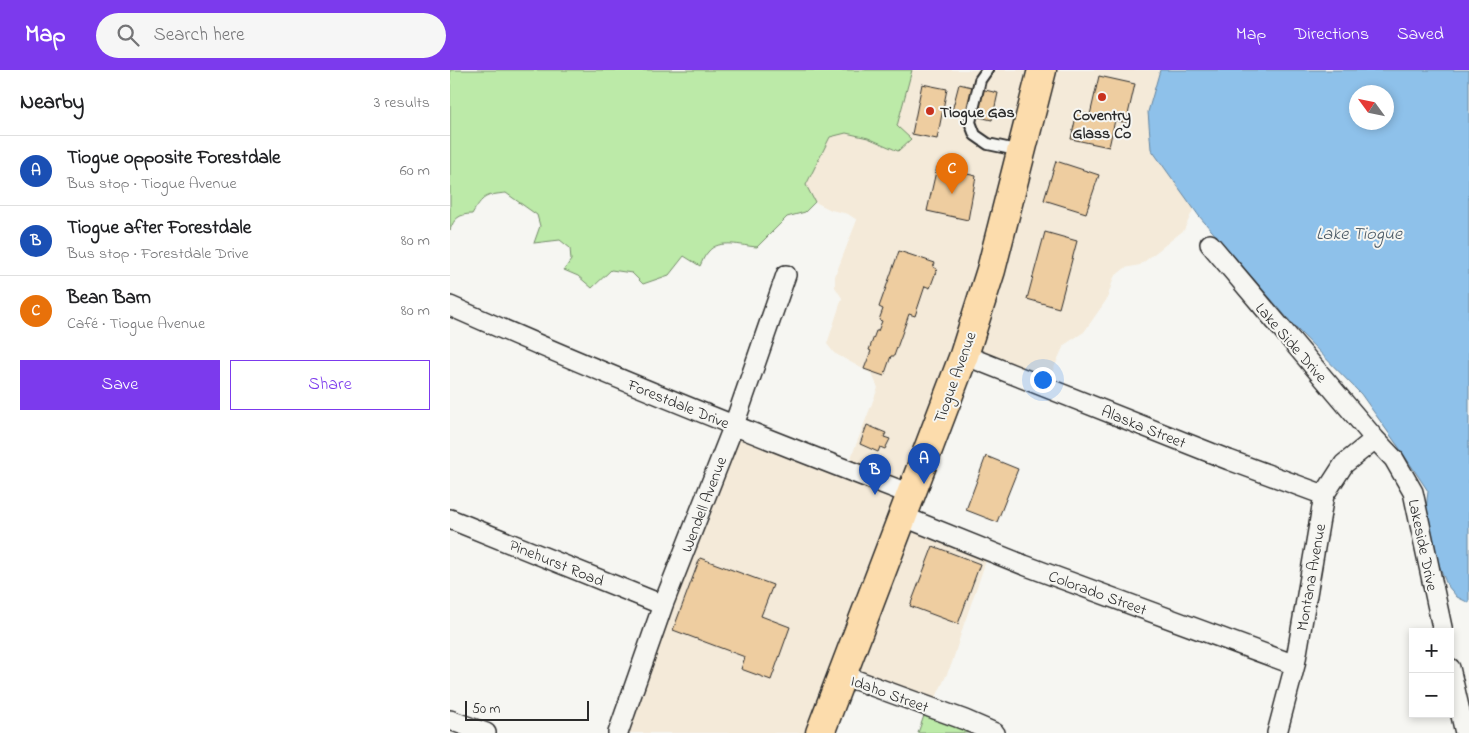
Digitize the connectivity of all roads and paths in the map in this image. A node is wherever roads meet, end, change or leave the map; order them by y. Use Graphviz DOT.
graph roads {
  1 [pos="987,70"];
  2 [pos="1042,70"];
  3 [pos="1022,151"];
  4 [pos="1210,244"];
  5 [pos="786,275"];
  6 [pos="450,306"];
  7 [pos="964,354"];
  8 [pos="734,425"];
  9 [pos="1375,440"];
  10 [pos="1324,495"];
  11 [pos="906,505"];
  12 [pos="450,519"];
  13 [pos="664,605"];
  14 [pos="1442,628"];
  15 [pos="1295,665"];
  16 [pos="842,675"];
  17 [pos="1457,675"];
  18 [pos="450,720"];
  19 [pos="486,733"];
  20 [pos="618,733"];
  21 [pos="820,733"];
  22 [pos="995,733"];
  23 [pos="1277,733"];
  24 [pos="1465,733"];
  1 -- 3 [label="lane"];
  2 -- 3 [label="main road, Tiogue Avenue"];
  3 -- 7 [label="main road, Tiogue Avenue"];
  4 -- 9 [label="street, Lake Side Drive"];
  5 -- 8 [label="street, Wendell Avenue"];
  6 -- 8 [label="street, Forestdale Drive"];
  7 -- 10 [label="street, Alaska Street"];
  7 -- 11 [label="main road, Tiogue Avenue"];
  8 -- 11 [label="street, Forestdale Drive"];
  8 -- 13 [label="street, Wendell Avenue"];
  9 -- 10 [label="street, Montana Avenue"];
  9 -- 14 [label="street, Lakeside Drive"];
  10 -- 15 [label="street, Montana Avenue"];
  11 -- 15 [label="street, Colorado Street"];
  11 -- 16 [label="main road, Tiogue Avenue"];
  12 -- 13 [label="street, Pinehurst Road"];
  13 -- 20 [label="street, Wendell Avenue"];
  15 -- 23 [label="street, Montana Avenue"];
  16 -- 21 [label="main road, Tiogue Avenue"];
  16 -- 22 [label="street, Idaho Street"];
  17 -- 24 [label="street"];
  18 -- 19 [label="street"];
}
